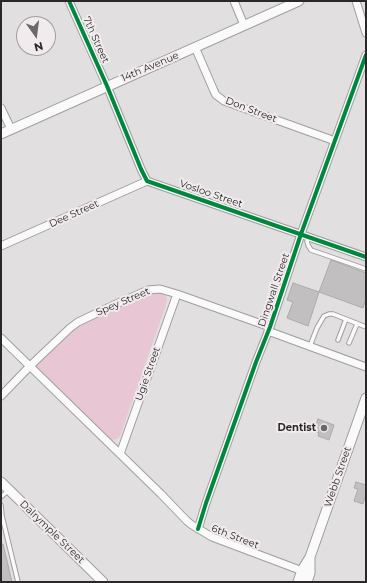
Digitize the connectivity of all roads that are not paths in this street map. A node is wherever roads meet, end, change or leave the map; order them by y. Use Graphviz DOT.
graph roads {
  1 [pos="69,1"];
  2 [pos="234,1"];
  3 [pos="299,1"];
  4 [pos="356,1"];
  5 [pos="244,25"];
  6 [pos="366,33"];
  7 [pos="196,48"];
  8 [pos="366,55"];
  9 [pos="107,86"];
  10 [pos="1,108"];
  11 [pos="11,129"];
  12 [pos="1,134"];
  13 [pos="335,141"];
  14 [pos="147,181"];
  15 [pos="305,236"];
  16 [pos="1,246"];
  17 [pos="366,257"];
  18 [pos="366,269"];
  19 [pos="177,294"];
  20 [pos="346,319"];
  21 [pos="357,324"];
  22 [pos="366,327"];
  23 [pos="269,329"];
  24 [pos="1,338"];
  25 [pos="338,340"];
  26 [pos="349,343"];
  27 [pos="310,346"];
  28 [pos="30,366"];
  29 [pos="366,367"];
  30 [pos="1,396"];
  31 [pos="366,398"];
  32 [pos="120,454"];
  33 [pos="4,486"];
  34 [pos="1,497"];
  35 [pos="1,505"];
  36 [pos="198,529"];
  37 [pos="306,575"];
  38 [pos="18,582"];
  39 [pos="103,582"];
  40 [pos="298,582"];
  1 -- 9 [label="street, 7th Street"];
  2 -- 5 [label="street"];
  3 -- 5 [label="street, 14th Avenue"];
  4 -- 6 [label="street"];
  5 -- 7 [label="street, 14th Avenue"];
  7 -- 9 [label="street, 14th Avenue"];
  7 -- 13 [label="street, Don Street"];
  8 -- 13 [label="street, Dingwall Street"];
  9 -- 11 [label="street, 14th Avenue"];
  9 -- 14 [label="street"];
  10 -- 11 [label="street"];
  11 -- 12 [label="street, 14th Avenue"];
  13 -- 15 [label="street, Dingwall Street"];
  14 -- 15 [label="street, Vosloo Street"];
  14 -- 16 [label="street, Dee Street"];
  15 -- 17 [label="street, Vosloo Street"];
  15 -- 18 [label="lane"];
  15 -- 23 [label="street, Dingwall Street"];
  19 -- 23 [label="street, Spey Street"];
  19 -- 28 [label="street, Spey Street"];
  19 -- 32 [label="street, Ugie Street"];
  20 -- 21 [label="lane"];
  20 -- 25 [label="lane"];
  20 -- 27 [label="lane"];
  21 -- 22 [label="lane"];
  21 -- 26 [label="lane"];
  23 -- 27 [label="street, Spey Street"];
  23 -- 36 [label="street, Dingwall Street"];
  24 -- 28 [label="street, 6th Street"];
  27 -- 29 [label="street, Spey Street"];
  28 -- 30 [label="street, Spey Street"];
  28 -- 32 [label="street, 6th Street"];
  31 -- 37 [label="street, Webb Street"];
  32 -- 36 [label="street, 6th Street"];
  33 -- 34 [label="lane"];
  33 -- 39 [label="street, Dalrymple Street"];
  35 -- 38 [label="lane"];
  36 -- 37 [label="street, 6th Street"];
  37 -- 40 [label="street, Webb Street"];
}
